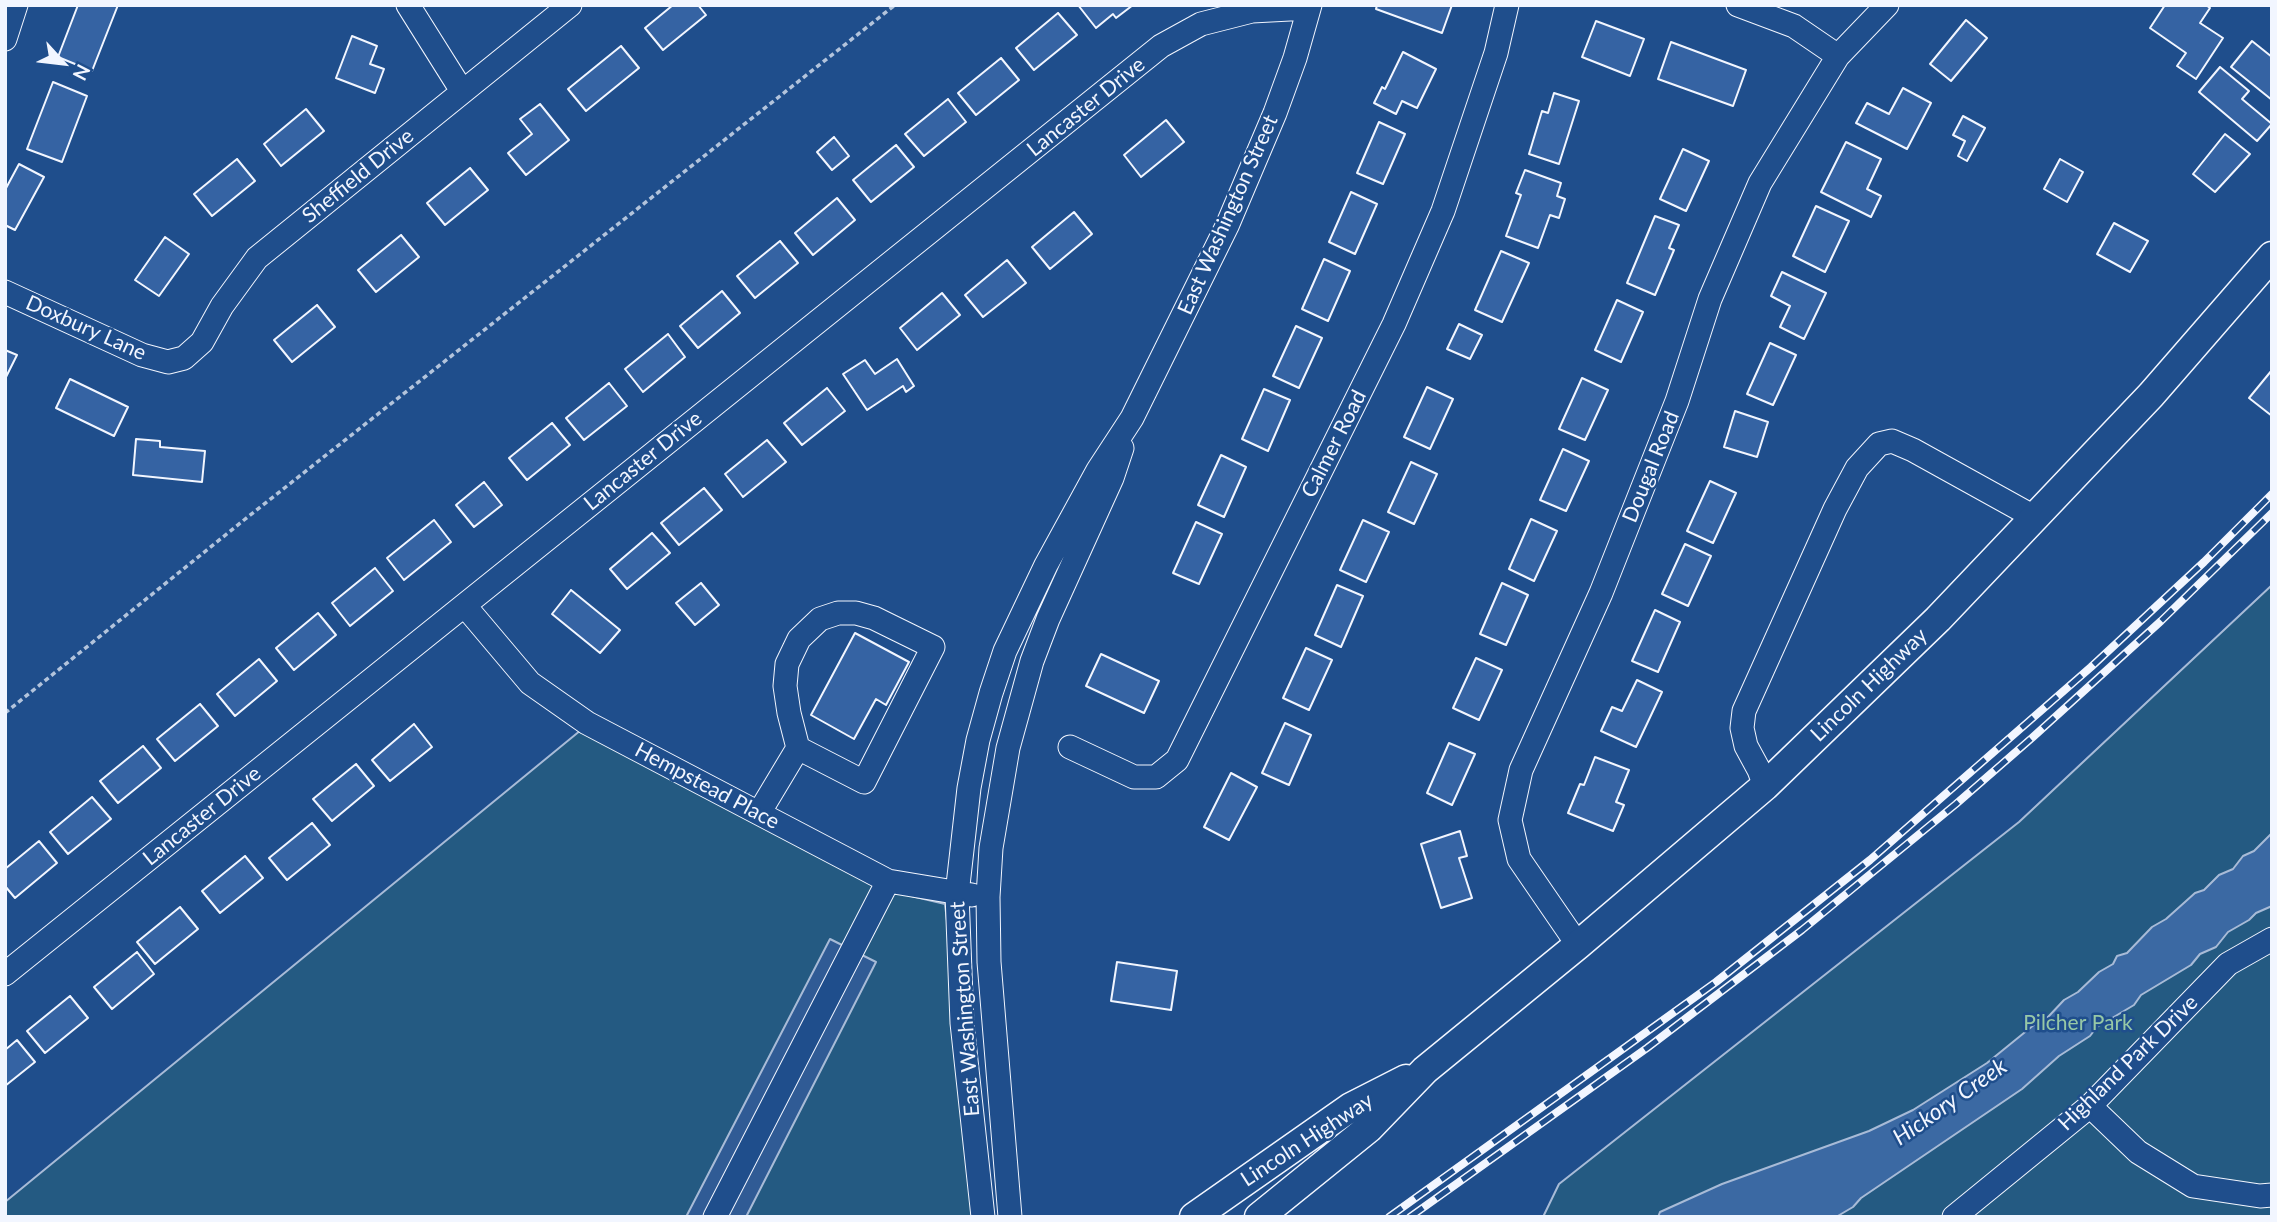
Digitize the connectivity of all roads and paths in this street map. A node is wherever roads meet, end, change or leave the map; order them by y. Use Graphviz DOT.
graph roads {
  1 [pos="16,5"];
  2 [pos="408,5"];
  3 [pos="570,5"];
  4 [pos="895,5"];
  5 [pos="1507,5"];
  6 [pos="1738,5"];
  7 [pos="1887,5"];
  8 [pos="1309,7"];
  9 [pos="5,39"];
  10 [pos="1838,56"];
  11 [pos="462,91"];
  12 [pos="2272,256"];
  13 [pos="5,292"];
  14 [pos="168,362"];
  15 [pos="1132,418"];
  16 [pos="2034,517"];
  17 [pos="466,606"];
  18 [pos="5,713"];
  19 [pos="1070,747"];
  20 [pos="798,748"];
  21 [pos="1765,786"];
  22 [pos="758,813"];
  23 [pos="888,881"];
  24 [pos="957,894"];
  25 [pos="988,897"];
  26 [pos="2272,939"];
  27 [pos="1578,945"];
  28 [pos="5,974"];
  29 [pos="1424,1070"];
  30 [pos="2090,1106"];
  31 [pos="2272,1195"];
  32 [pos="715,1217"];
  33 [pos="983,1217"];
  34 [pos="1010,1217"];
  35 [pos="1194,1217"];
  36 [pos="1259,1217"];
  37 [pos="1954,1217"];
  1 -- 9 [label="street"];
  2 -- 11 [label="street"];
  3 -- 11 [label="street, Sheffield Drive"];
  4 -- 18 [label="path"];
  5 -- 19 [label="street, Calmer Road"];
  6 -- 10 [label="street"];
  7 -- 10 [label="street, Dougal Road"];
  8 -- 15 [label="street, East Washington Street"];
  8 -- 17 [label="street, Lancaster Drive"];
  10 -- 27 [label="street, Dougal Road"];
  11 -- 14 [label="street, Sheffield Drive"];
  12 -- 16 [label="main road, Lincoln Highway"];
  13 -- 14 [label="street, Doxbury Lane"];
  15 -- 24 [label="street, East Washington Street"];
  15 -- 25 [label="street, East Washington Street"];
  16 -- 21 [label="main road, Lincoln Highway"];
  16 -- 21 [label="street"];
  17 -- 22 [label="street, Hempstead Place"];
  17 -- 28 [label="street, Lancaster Drive"];
  20 -- 20 [label="street"];
  20 -- 22 [label="street"];
  21 -- 27 [label="main road, Lincoln Highway"];
  22 -- 23 [label="street, Hempstead Place"];
  23 -- 24 [label="street, Hempstead Place"];
  23 -- 32 [label="street"];
  24 -- 25 [label="street, Hempstead Place"];
  24 -- 33 [label="street, East Washington Street"];
  25 -- 34 [label="street, East Washington Street"];
  26 -- 30 [label="street, Highland Park Drive"];
  27 -- 29 [label="main road, Lincoln Highway"];
  29 -- 35 [label="main road, Lincoln Highway"];
  29 -- 36 [label="main road, Lincoln Highway"];
  30 -- 31 [label="street"];
  30 -- 37 [label="street, Highland Park Drive"];
}
